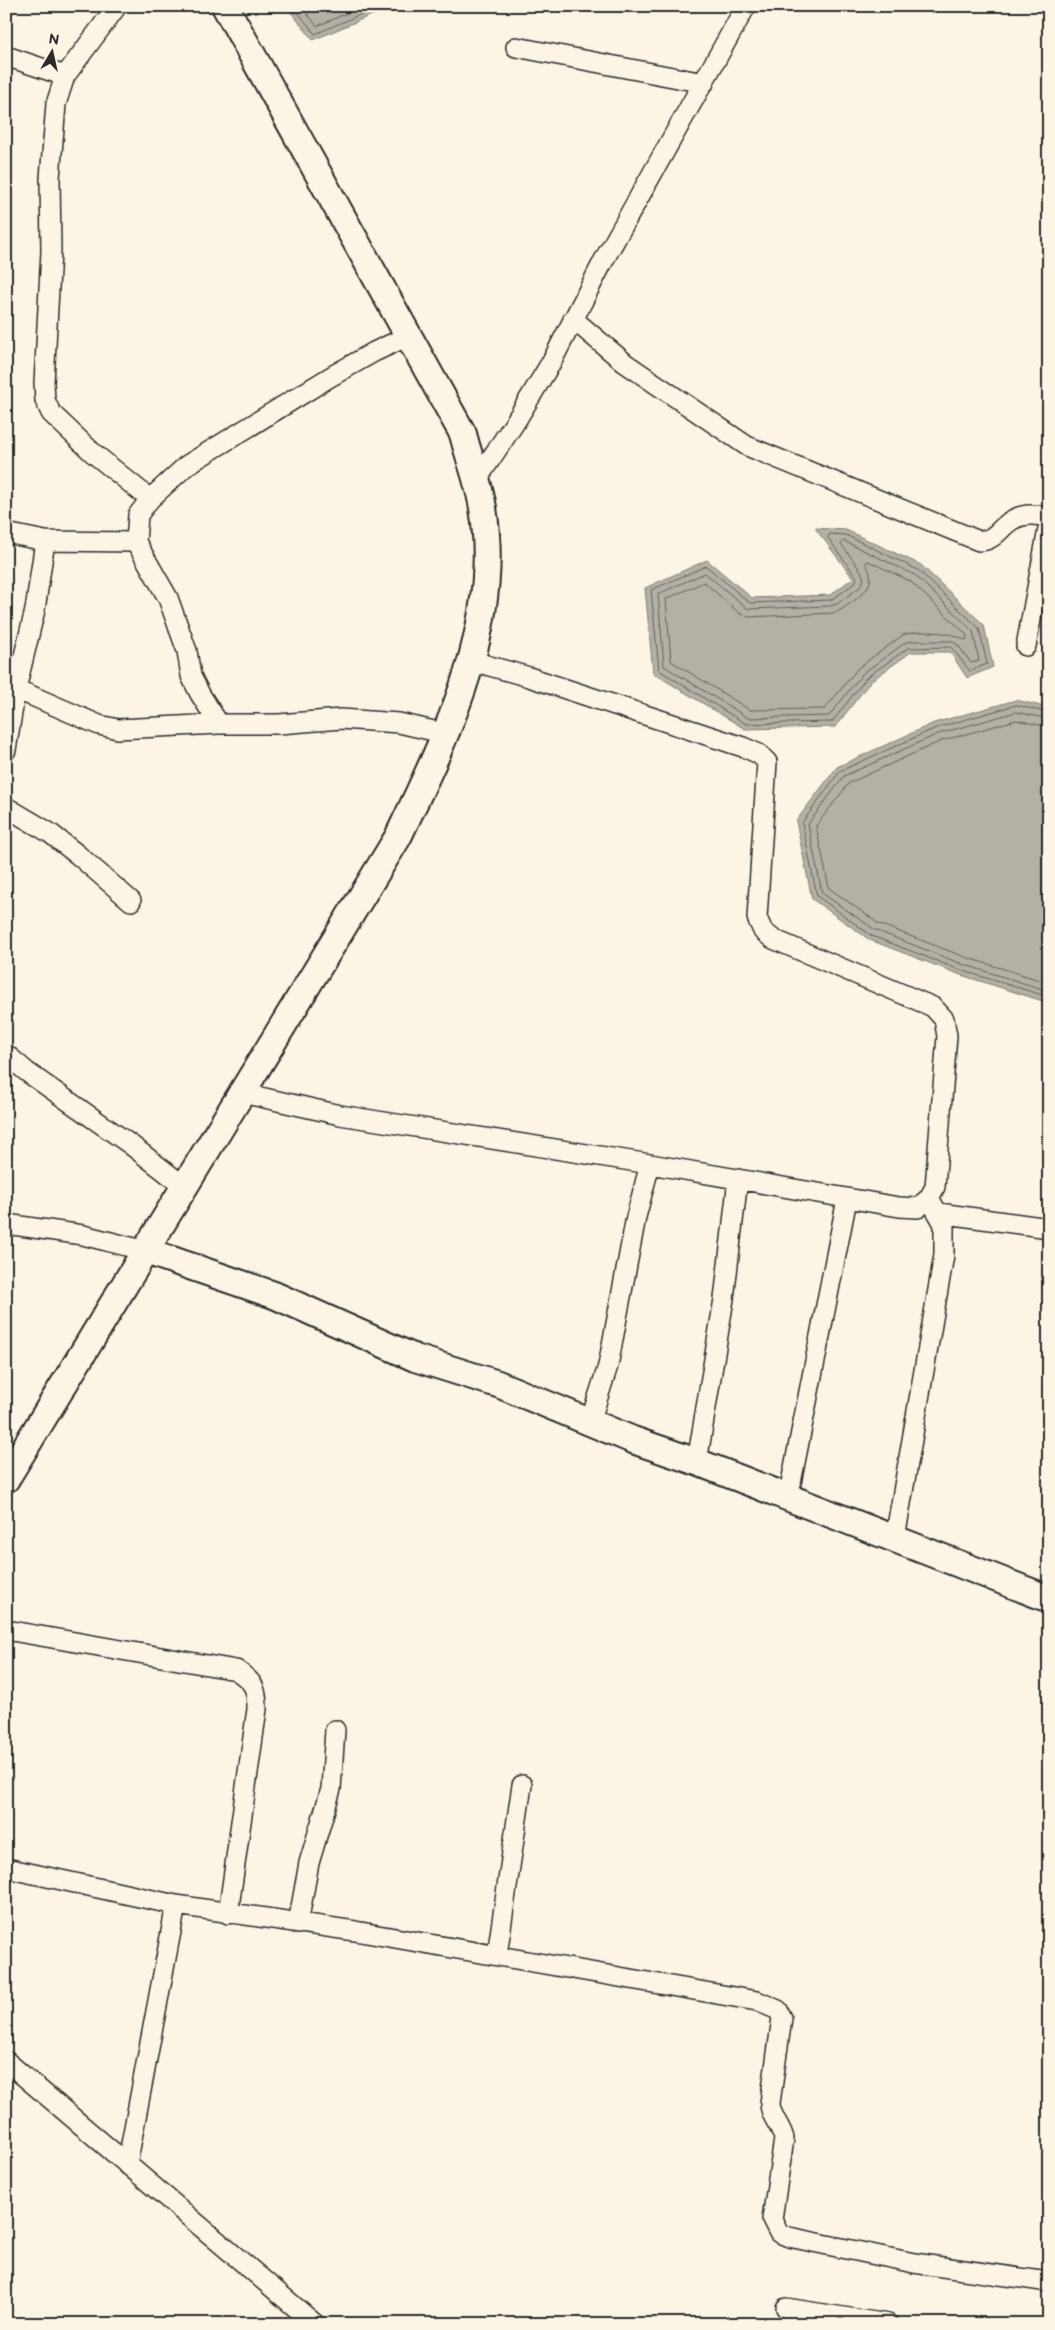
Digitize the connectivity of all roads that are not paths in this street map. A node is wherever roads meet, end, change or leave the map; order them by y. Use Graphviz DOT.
graph roads {
  1 [pos="118,6"];
  2 [pos="225,6"];
  3 [pos="746,6"];
  4 [pos="516,47"];
  5 [pos="6,56"];
  6 [pos="65,76"];
  7 [pos="704,83"];
  8 [pos="573,319"];
  9 [pos="408,336"];
  10 [pos="476,481"];
  11 [pos="150,499"];
  12 [pos="1049,517"];
  13 [pos="1049,524"];
  14 [pos="6,532"];
  15 [pos="45,541"];
  16 [pos="136,542"];
  17 [pos="1026,646"];
  18 [pos="472,661"];
  19 [pos="16,689"];
  20 [pos="219,724"];
  21 [pos="447,734"];
  22 [pos="6,750"];
  23 [pos="6,807"];
  24 [pos="131,901"];
  25 [pos="6,1054"];
  26 [pos="242,1093"];
  27 [pos="650,1164"];
  28 [pos="738,1180"];
  29 [pos="185,1187"];
  30 [pos="847,1199"];
  31 [pos="934,1205"];
  32 [pos="6,1224"];
  33 [pos="1049,1228"];
  34 [pos="146,1251"];
  35 [pos="590,1422"];
  36 [pos="697,1462"];
  37 [pos="6,1479"];
  38 [pos="788,1498"];
  39 [pos="895,1538"];
  40 [pos="1049,1599"];
  41 [pos="6,1630"];
  42 [pos="335,1730"];
  43 [pos="522,1785"];
  44 [pos="6,1868"];
  45 [pos="176,1905"];
  46 [pos="228,1914"];
  47 [pos="298,1924"];
  48 [pos="497,1955"];
  49 [pos="6,2061"];
  50 [pos="127,2165"];
  51 [pos="1049,2282"];
  52 [pos="786,2308"];
  53 [pos="315,2324"];
  54 [pos="888,2324"];
  1 -- 6 [label="street"];
  2 -- 9 [label="main road"];
  3 -- 7 [label="street"];
  4 -- 7 [label="street"];
  5 -- 6 [label="street"];
  6 -- 11 [label="street"];
  7 -- 8 [label="street"];
  8 -- 10 [label="street"];
  8 -- 12 [label="street"];
  9 -- 10 [label="main road"];
  9 -- 11 [label="street"];
  10 -- 18 [label="main road"];
  11 -- 16 [label="street"];
  13 -- 17 [label="street"];
  14 -- 15 [label="street"];
  15 -- 16 [label="street"];
  15 -- 19 [label="street"];
  16 -- 20 [label="street"];
  18 -- 21 [label="main road"];
  18 -- 31 [label="street"];
  19 -- 20 [label="street"];
  19 -- 22 [label="street"];
  20 -- 21 [label="street"];
  21 -- 26 [label="main road"];
  23 -- 24 [label="street"];
  25 -- 29 [label="street"];
  26 -- 27 [label="street"];
  26 -- 29 [label="main road"];
  27 -- 28 [label="street"];
  27 -- 35 [label="street"];
  28 -- 30 [label="street"];
  28 -- 36 [label="street"];
  29 -- 34 [label="main road"];
  30 -- 31 [label="street"];
  30 -- 38 [label="street"];
  31 -- 33 [label="street"];
  31 -- 39 [label="street"];
  32 -- 34 [label="street"];
  34 -- 35 [label="main road"];
  34 -- 37 [label="main road"];
  35 -- 36 [label="main road"];
  36 -- 38 [label="main road"];
  38 -- 39 [label="main road"];
  39 -- 40 [label="main road"];
  41 -- 46 [label="street"];
  42 -- 47 [label="street"];
  43 -- 48 [label="street"];
  44 -- 45 [label="street"];
  45 -- 46 [label="street"];
  45 -- 50 [label="street"];
  46 -- 47 [label="street"];
  47 -- 48 [label="street"];
  48 -- 51 [label="street"];
  49 -- 50 [label="street"];
  50 -- 53 [label="street"];
  52 -- 54 [label="street"];
}
